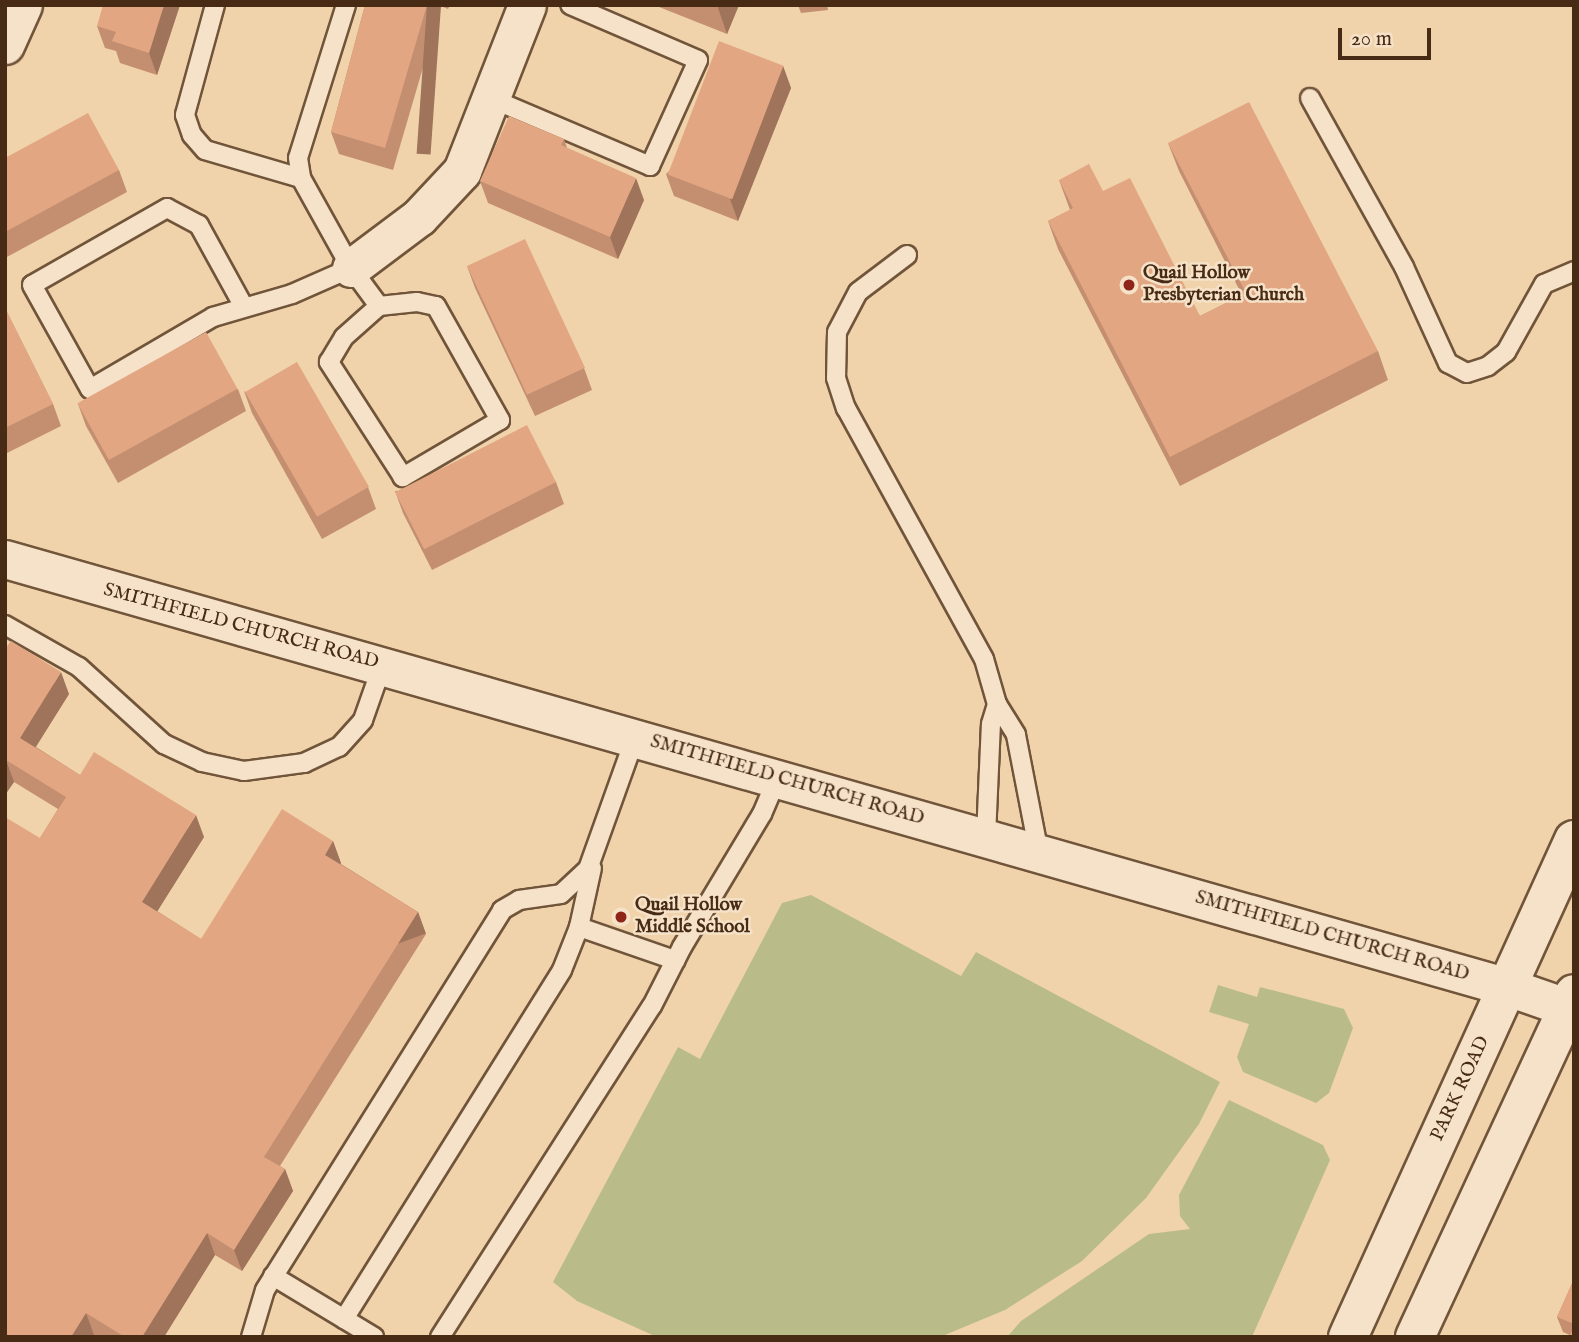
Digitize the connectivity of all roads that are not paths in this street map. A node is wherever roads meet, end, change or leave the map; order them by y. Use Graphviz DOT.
graph roads {
  1 [pos="23,5"];
  2 [pos="215,5"];
  3 [pos="346,5"];
  4 [pos="527,5"];
  5 [pos="570,5"];
  6 [pos="5,45"];
  7 [pos="490,98"];
  8 [pos="1310,98"];
  9 [pos="301,178"];
  10 [pos="907,255"];
  11 [pos="351,268"];
  12 [pos="1574,271"];
  13 [pos="379,306"];
  14 [pos="244,307"];
  15 [pos="5,559"];
  16 [pos="5,625"];
  17 [pos="382,666"];
  18 [pos="997,704"];
  19 [pos="635,738"];
  20 [pos="777,778"];
  21 [pos="986,837"];
  22 [pos="1574,840"];
  23 [pos="1039,853"];
  24 [pos="595,854"];
  25 [pos="579,926"];
  26 [pos="675,960"];
  27 [pos="1508,987"];
  28 [pos="1572,1004"];
  29 [pos="274,1276"];
  30 [pos="344,1319"];
  31 [pos="251,1337"];
  32 [pos="374,1337"];
  33 [pos="440,1337"];
  34 [pos="1348,1337"];
  35 [pos="1415,1337"];
  1 -- 6 [label="street"];
  2 -- 9 [label="lane"];
  3 -- 9 [label="lane"];
  4 -- 7 [label="street"];
  5 -- 7 [label="lane"];
  7 -- 11 [label="street"];
  8 -- 12 [label="lane"];
  9 -- 11 [label="lane"];
  10 -- 18 [label="lane"];
  11 -- 13 [label="lane"];
  11 -- 14 [label="lane"];
  13 -- 13 [label="lane"];
  14 -- 14 [label="lane"];
  15 -- 17 [label="street, SMITHFIELD CHURCH ROAD"];
  16 -- 17 [label="lane"];
  17 -- 19 [label="street, SMITHFIELD CHURCH ROAD"];
  18 -- 21 [label="lane"];
  18 -- 23 [label="lane"];
  19 -- 20 [label="street, SMITHFIELD CHURCH ROAD"];
  19 -- 24 [label="lane"];
  20 -- 21 [label="street, SMITHFIELD CHURCH ROAD"];
  20 -- 26 [label="lane"];
  21 -- 23 [label="street, SMITHFIELD CHURCH ROAD"];
  22 -- 27 [label="main road, PARK ROAD"];
  23 -- 27 [label="street, SMITHFIELD CHURCH ROAD"];
  24 -- 25 [label="lane"];
  24 -- 29 [label="lane"];
  25 -- 26 [label="lane"];
  25 -- 30 [label="lane"];
  26 -- 33 [label="lane"];
  27 -- 28 [label="street, SMITHFIELD CHURCH ROAD"];
  27 -- 34 [label="main road, PARK ROAD"];
  28 -- 35 [label="main road"];
  29 -- 30 [label="lane"];
  29 -- 31 [label="lane"];
  30 -- 32 [label="lane"];
}
